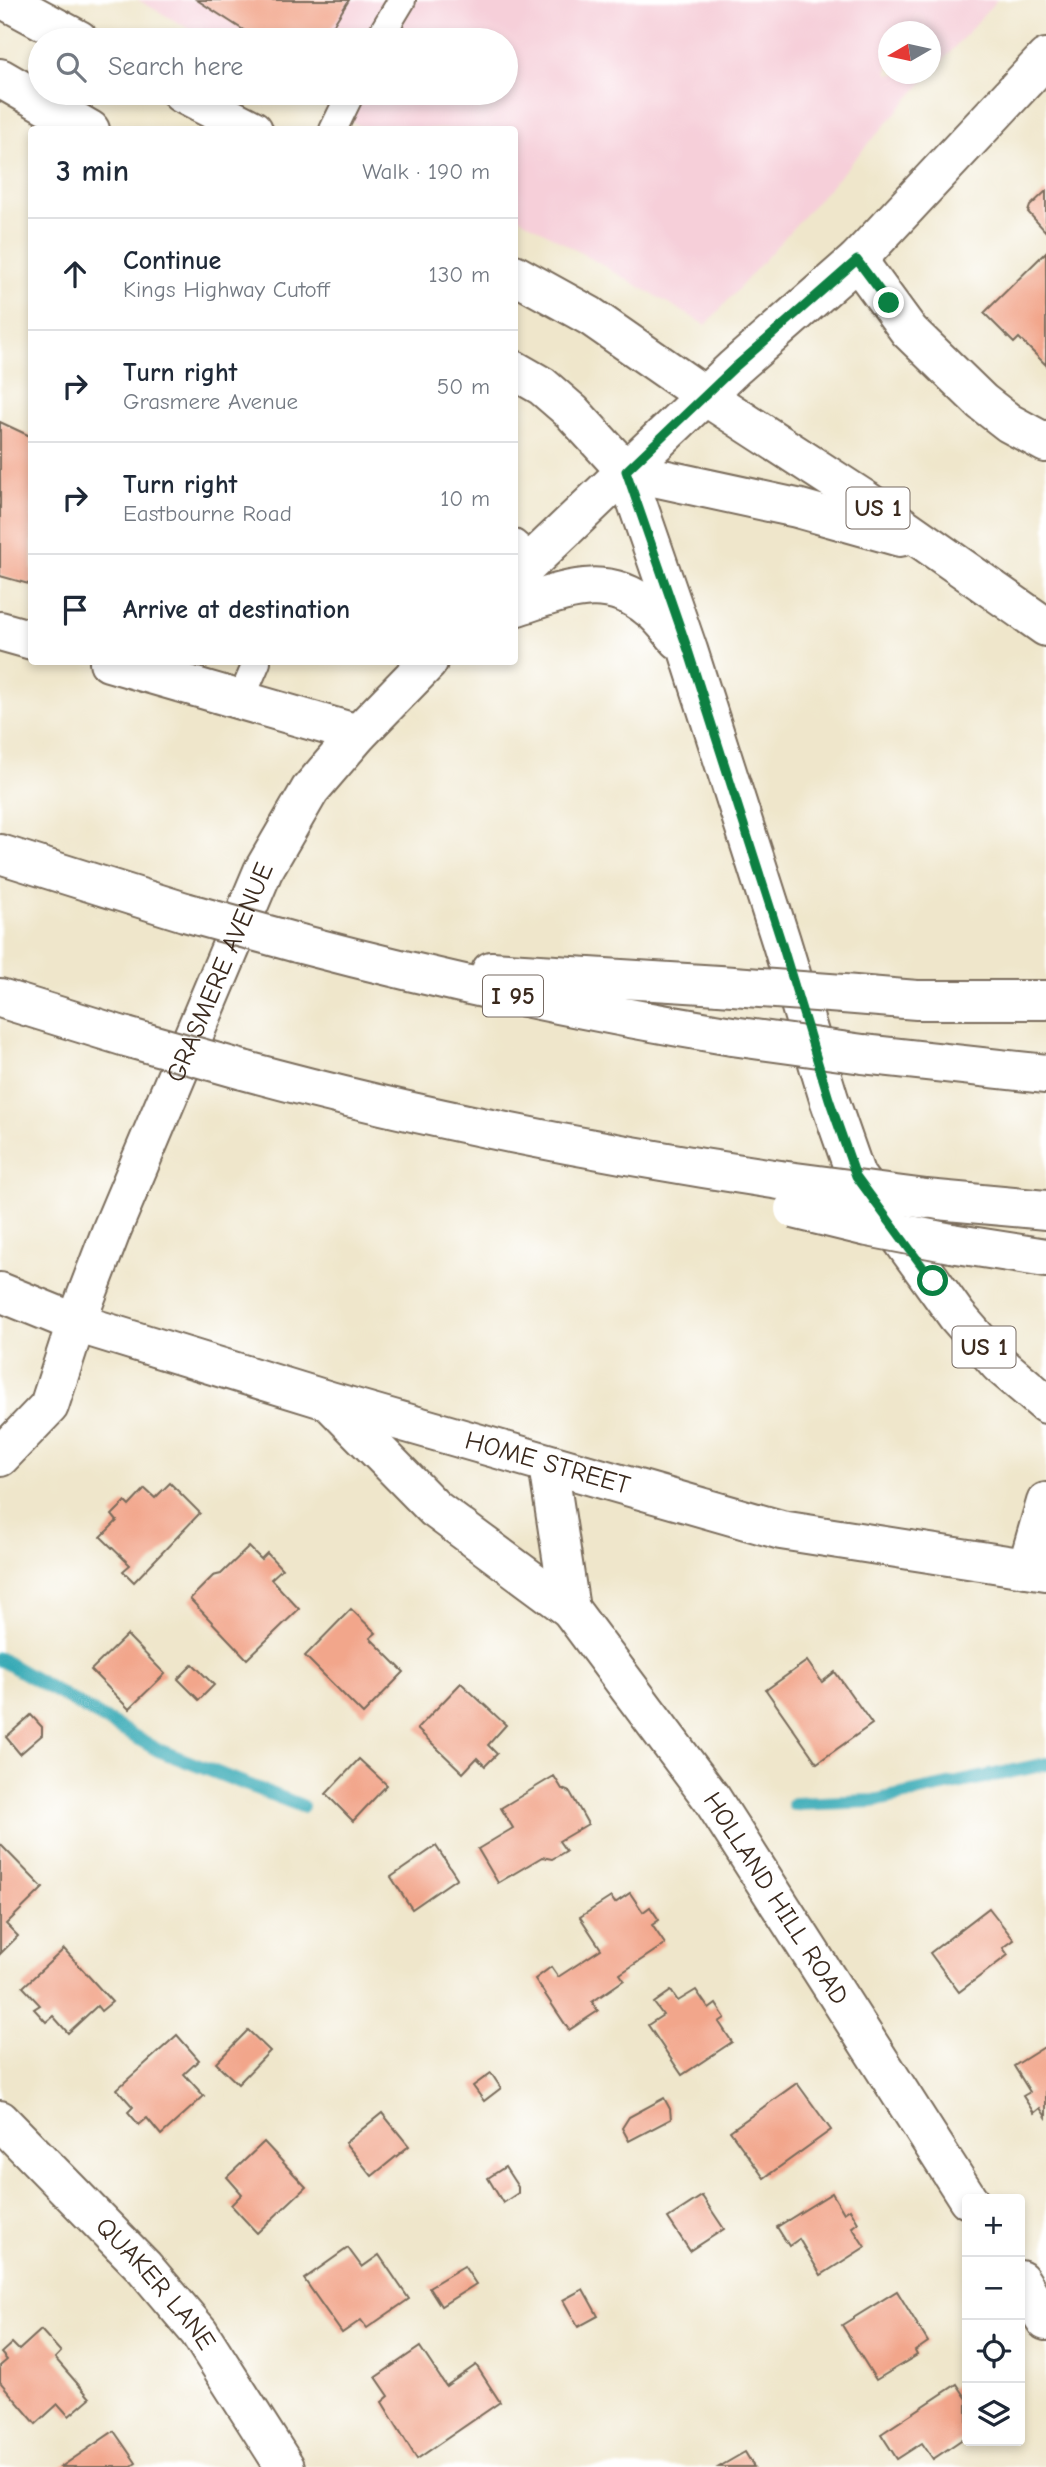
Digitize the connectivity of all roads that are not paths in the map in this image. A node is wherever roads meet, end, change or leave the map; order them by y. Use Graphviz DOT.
graph roads {
  1 [pos="5,0"];
  2 [pos="402,0"];
  3 [pos="57,28"];
  4 [pos="385,28"];
  5 [pos="1046,58"];
  6 [pos="0,78"];
  7 [pos="28,94"];
  8 [pos="46,105"];
  9 [pos="204,105"];
  10 [pos="345,105"];
  11 [pos="82,126"];
  12 [pos="245,126"];
  13 [pos="334,126"];
  14 [pos="857,260"];
  15 [pos="518,276"];
  16 [pos="518,372"];
  17 [pos="705,396"];
  18 [pos="1046,443"];
  19 [pos="626,471"];
  20 [pos="931,546"];
  21 [pos="521,560"];
  22 [pos="518,606"];
  23 [pos="1046,627"];
  24 [pos="0,631"];
  25 [pos="28,639"];
  26 [pos="688,650"];
  27 [pos="120,665"];
  28 [pos="256,665"];
  29 [pos="425,665"];
  30 [pos="241,699"];
  31 [pos="358,734"];
  32 [pos="0,853"];
  33 [pos="379,965"];
  34 [pos="0,998"];
  35 [pos="1046,1000"];
  36 [pos="1046,1074"];
  37 [pos="787,1195"];
  38 [pos="1046,1210"];
  39 [pos="1046,1258"];
  40 [pos="0,1292"];
  41 [pos="76,1324"];
  42 [pos="330,1401"];
  43 [pos="1046,1404"];
  44 [pos="0,1457"];
  45 [pos="548,1465"];
  46 [pos="1046,1502"];
  47 [pos="1037,1569"];
  48 [pos="570,1609"];
  49 [pos="0,2120"];
  50 [pos="965,2194"];
  51 [pos="1025,2288"];
  52 [pos="1046,2321"];
  53 [pos="285,2467"];
  1 -- 3 [label="main road"];
  2 -- 4 [label="lane"];
  5 -- 14 [label="main road"];
  6 -- 7 [label="main road"];
  8 -- 11 [label="main road"];
  9 -- 12 [label="main road"];
  10 -- 13 [label="lane"];
  14 -- 17 [label="main road"];
  14 -- 18 [label="main road"];
  15 -- 17 [label="main road, US 1"];
  16 -- 19 [label="main road, US 1"];
  17 -- 19 [label="main road"];
  17 -- 20 [label="main road, US 1"];
  19 -- 20 [label="main road"];
  19 -- 21 [label="main road"];
  19 -- 26 [label="main road, US 1"];
  20 -- 23 [label="main road, US 1"];
  22 -- 26 [label="main road"];
  24 -- 25 [label="main road"];
  26 -- 43 [label="main road, US 1"];
  27 -- 30 [label="main road"];
  28 -- 30 [label="lane"];
  29 -- 31 [label="main road, GRASMERE AVENUE"];
  30 -- 31 [label="main road"];
  31 -- 41 [label="main road, GRASMERE AVENUE"];
  32 -- 33 [label="main road, I 95, bridge"];
  33 -- 35 [label="main road, bridge"];
  33 -- 36 [label="main road, I 95, bridge"];
  34 -- 37 [label="main road, bridge"];
  37 -- 38 [label="main road, bridge"];
  37 -- 39 [label="main road, bridge"];
  40 -- 41 [label="main road"];
  41 -- 42 [label="main road, HOME STREET"];
  41 -- 44 [label="main road, GRASMERE AVENUE"];
  42 -- 45 [label="main road, HOME STREET"];
  42 -- 48 [label="main road, HOLLAND HILL ROAD"];
  45 -- 47 [label="main road, HOME STREET"];
  45 -- 48 [label="main road, HOLLAND HILL ROAD"];
  46 -- 47 [label="main road, HOME STREET"];
  48 -- 50 [label="main road, HOLLAND HILL ROAD"];
  49 -- 53 [label="main road, QUAKER LANE"];
  51 -- 52 [label="main road"];
}
